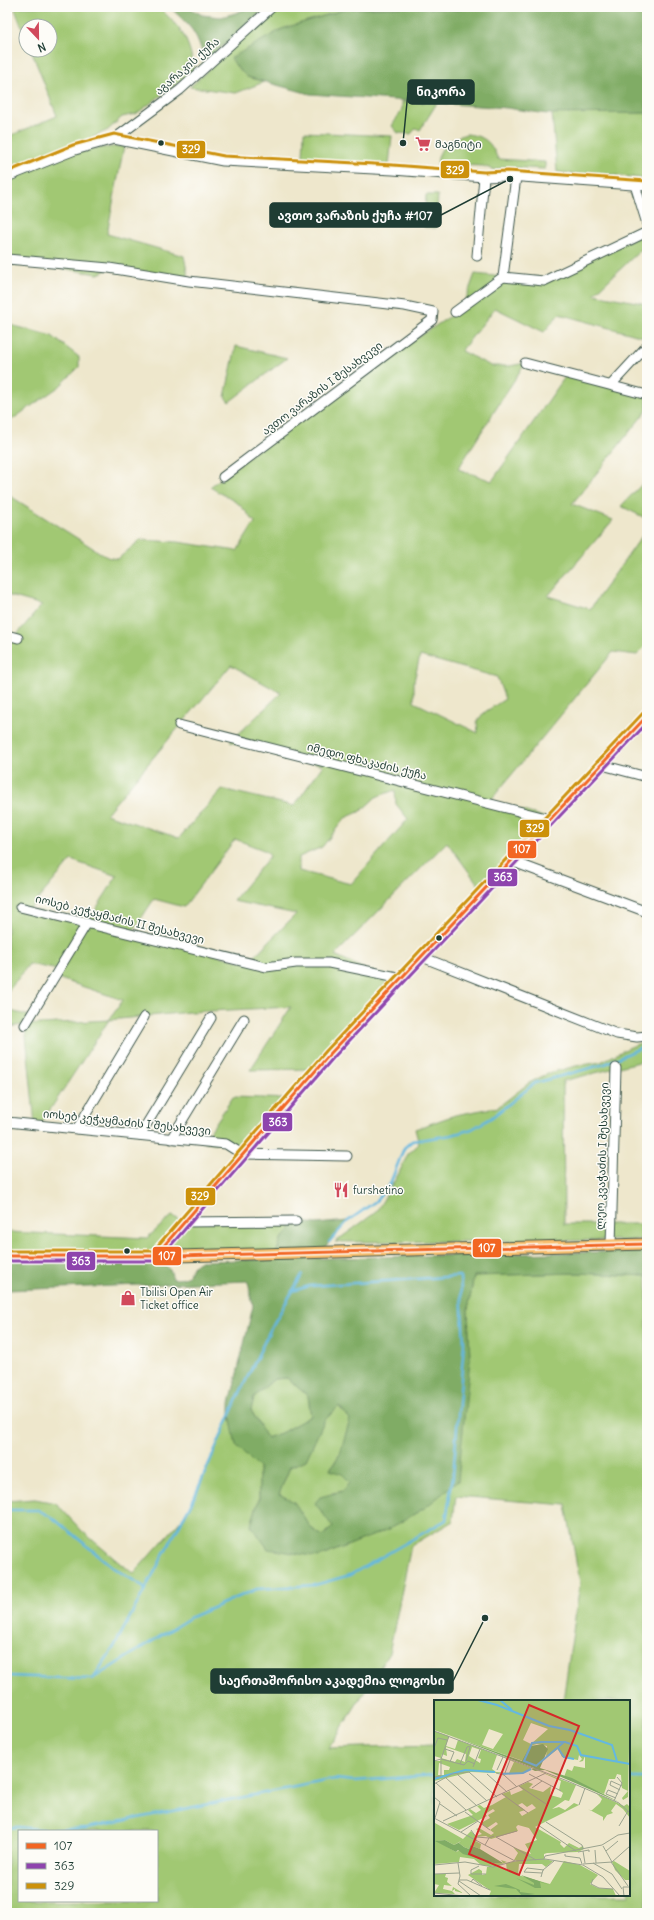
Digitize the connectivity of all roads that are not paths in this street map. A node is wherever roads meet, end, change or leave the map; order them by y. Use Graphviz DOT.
graph roads {
  1 [pos="272,7"];
  2 [pos="114,139"];
  3 [pos="7,177"];
  4 [pos="484,177"];
  5 [pos="516,177"];
  6 [pos="636,185"];
  7 [pos="647,186"];
  8 [pos="647,224"];
  9 [pos="647,232"];
  10 [pos="477,256"];
  11 [pos="7,259"];
  12 [pos="503,276"];
  13 [pos="455,312"];
  14 [pos="647,346"];
  15 [pos="525,363"];
  16 [pos="611,386"];
  17 [pos="647,395"];
  18 [pos="223,477"];
  19 [pos="7,635"];
  20 [pos="18,638"];
  21 [pos="647,716"];
  22 [pos="179,725"];
  23 [pos="602,765"];
  24 [pos="647,777"];
  25 [pos="550,819"];
  26 [pos="511,861"];
  27 [pos="20,907"];
  28 [pos="647,912"];
  29 [pos="87,923"];
  30 [pos="422,957"];
  31 [pos="402,978"];
  32 [pos="144,1017"];
  33 [pos="211,1018"];
  34 [pos="244,1019"];
  35 [pos="25,1025"];
  36 [pos="647,1036"];
  37 [pos="616,1068"];
  38 [pos="7,1122"];
  39 [pos="77,1129"];
  40 [pos="140,1135"];
  41 [pos="171,1139"];
  42 [pos="242,1154"];
  43 [pos="347,1156"];
  44 [pos="296,1221"];
  45 [pos="184,1222"];
  46 [pos="647,1244"];
  47 [pos="611,1245"];
  48 [pos="7,1256"];
  49 [pos="155,1256"];
  1 -- 2 [label="street, აგარაკის ქუჩა"];
  2 -- 3 [label="street"];
  2 -- 4 [label="street"];
  4 -- 5 [label="street"];
  4 -- 10 [label="street"];
  5 -- 6 [label="street"];
  5 -- 12 [label="street"];
  6 -- 7 [label="street"];
  6 -- 8 [label="street"];
  9 -- 12 [label="street"];
  11 -- 18 [label="street, ავთო ვარაზის I შესახვევი"];
  12 -- 13 [label="street"];
  14 -- 16 [label="street"];
  15 -- 16 [label="street"];
  16 -- 17 [label="street"];
  19 -- 20 [label="street"];
  21 -- 23 [label="street"];
  22 -- 25 [label="street, იმედო ფხაკაძის ქუჩა"];
  23 -- 24 [label="street"];
  23 -- 25 [label="street"];
  25 -- 26 [label="street"];
  26 -- 28 [label="street"];
  26 -- 30 [label="street"];
  27 -- 29 [label="street, იოსებ კეჭაყმაძის II შესახვევი"];
  29 -- 31 [label="street, იოსებ კეჭაყმაძის II შესახვევი"];
  29 -- 35 [label="street"];
  30 -- 31 [label="street"];
  30 -- 36 [label="street"];
  31 -- 42 [label="street"];
  32 -- 39 [label="street"];
  33 -- 40 [label="street"];
  34 -- 41 [label="street"];
  37 -- 47 [label="street, ლეო კვაჭაძის I შესახვევი"];
  38 -- 39 [label="street, იოსებ კეჭაყმაძის I შესახვევი"];
  39 -- 40 [label="street, იოსებ კეჭაყმაძის I შესახვევი"];
  40 -- 41 [label="street, იოსებ კეჭაყმაძის I შესახვევი"];
  41 -- 42 [label="street, იოსებ კეჭაყმაძის I შესახვევი"];
  42 -- 43 [label="street"];
  42 -- 45 [label="street"];
  44 -- 45 [label="street"];
  45 -- 49 [label="street"];
  46 -- 47 [label="main road"];
  47 -- 49 [label="main road"];
  48 -- 49 [label="main road"];
}
